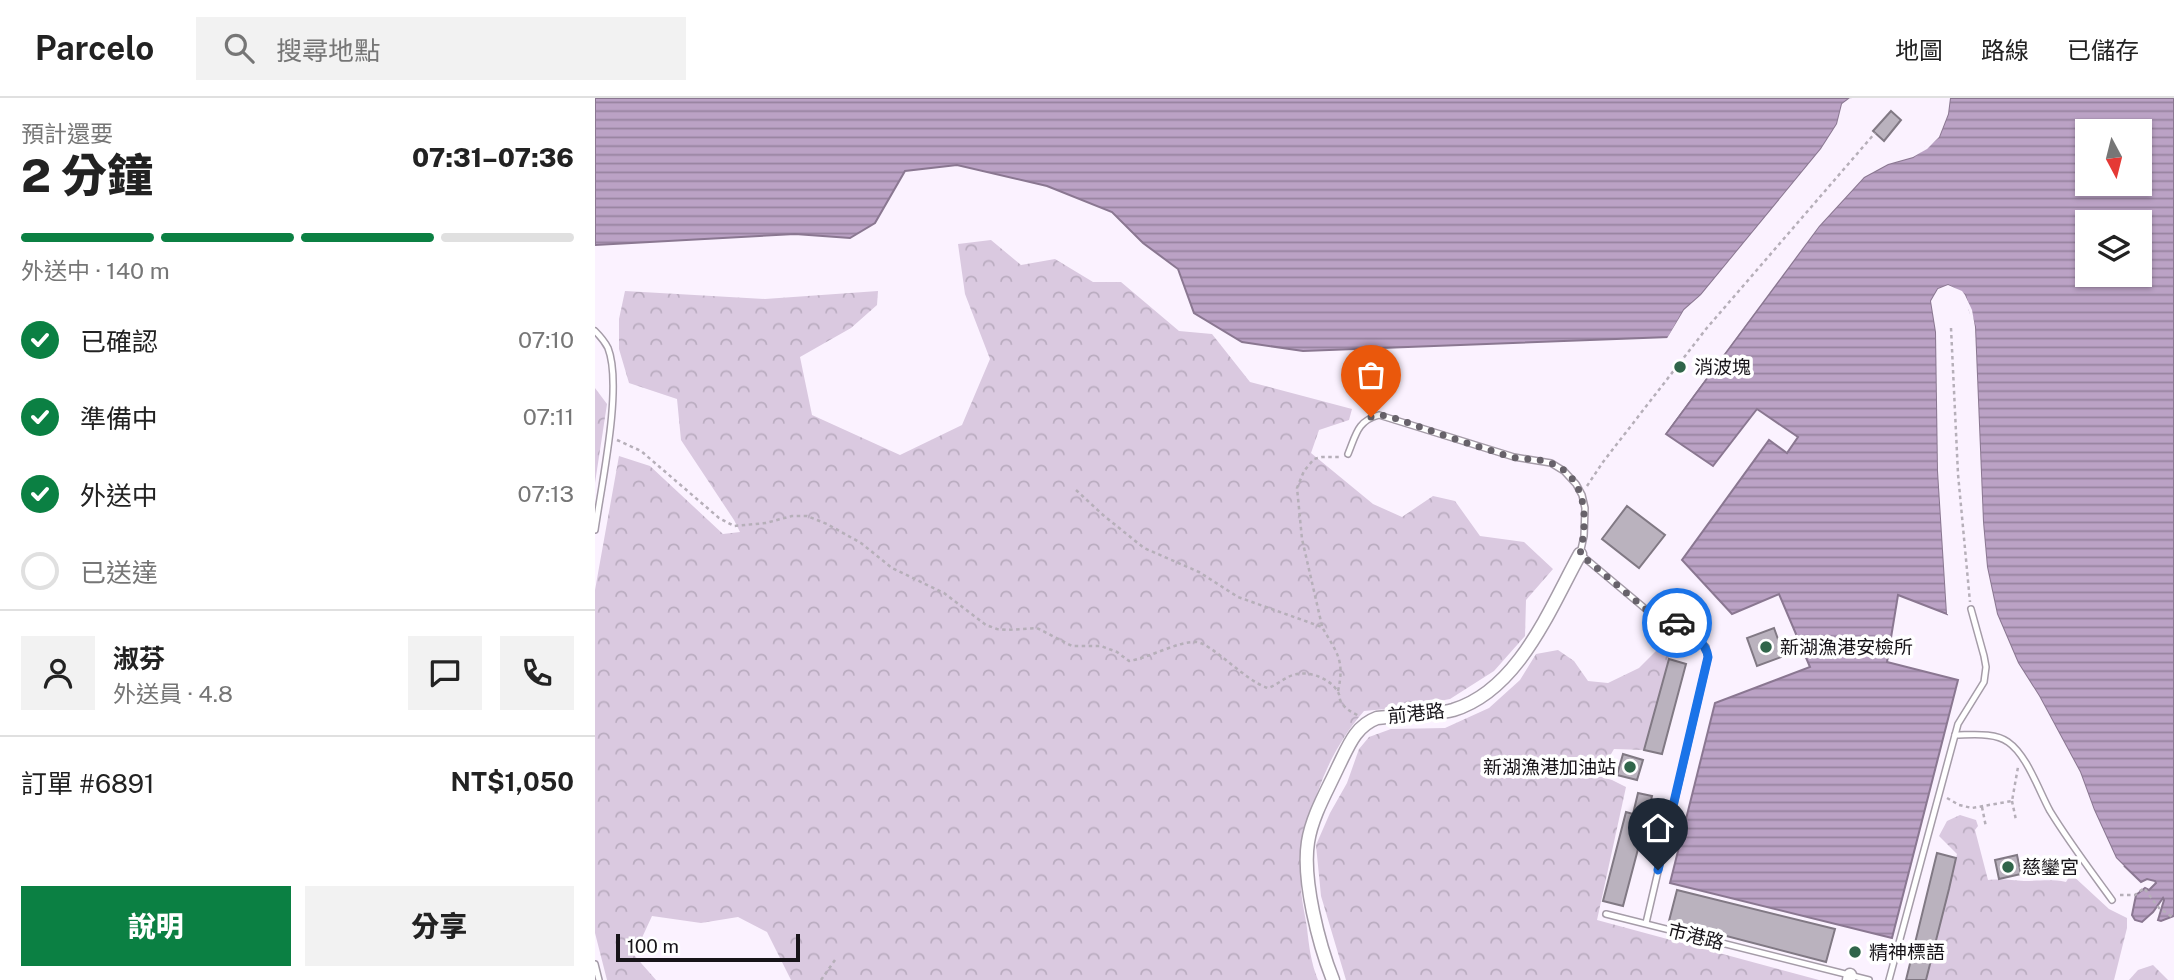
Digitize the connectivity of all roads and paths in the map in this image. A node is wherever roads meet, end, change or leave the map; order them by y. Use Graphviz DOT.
graph roads {
  1 [pos="1875,133"];
  2 [pos="1951,328"];
  3 [pos="595,331"];
  4 [pos="608,438"];
  5 [pos="1348,454"];
  6 [pos="1076,490"];
  7 [pos="1582,495"];
  8 [pos="595,530"];
  9 [pos="1580,554"];
  10 [pos="1971,609"];
  11 [pos="1322,627"];
  12 [pos="1338,691"];
  13 [pos="1367,721"];
  14 [pos="1955,735"];
  15 [pos="2018,754"];
  16 [pos="1939,795"];
  17 [pos="2012,801"];
  18 [pos="1982,807"];
  19 [pos="2016,820"];
  20 [pos="1986,827"];
  21 [pos="2112,900"];
  22 [pos="1606,914"];
  23 [pos="2174,918"];
  24 [pos="1646,923"];
  25 [pos="835,960"];
  26 [pos="595,964"];
  27 [pos="1849,978"];
  28 [pos="599,980"];
  29 [pos="821,980"];
  30 [pos="1333,980"];
  31 [pos="1869,980"];
  32 [pos="1889,980"];
  1 -- 7 [label="path"];
  2 -- 10 [label="path"];
  3 -- 4 [label="lane"];
  4 -- 8 [label="lane"];
  4 -- 12 [label="path"];
  5 -- 7 [label="lane"];
  5 -- 11 [label="path"];
  6 -- 11 [label="path"];
  7 -- 9 [label="lane"];
  9 -- 13 [label="street, 前港路"];
  9 -- 24 [label="lane, 市港路"];
  10 -- 14 [label="lane"];
  11 -- 12 [label="path"];
  12 -- 13 [label="path"];
  13 -- 30 [label="street, 前港路"];
  14 -- 15 [label="lane"];
  14 -- 16 [label="lane"];
  15 -- 17 [label="path"];
  15 -- 21 [label="lane"];
  16 -- 18 [label="path"];
  16 -- 32 [label="lane"];
  17 -- 18 [label="path"];
  17 -- 19 [label="path"];
  18 -- 20 [label="path"];
  21 -- 23 [label="path"];
  22 -- 24 [label="lane"];
  24 -- 27 [label="lane, 市港路"];
  25 -- 29 [label="path"];
  26 -- 28 [label="lane"];
  27 -- 31 [label="lane, 市港路"];
}
